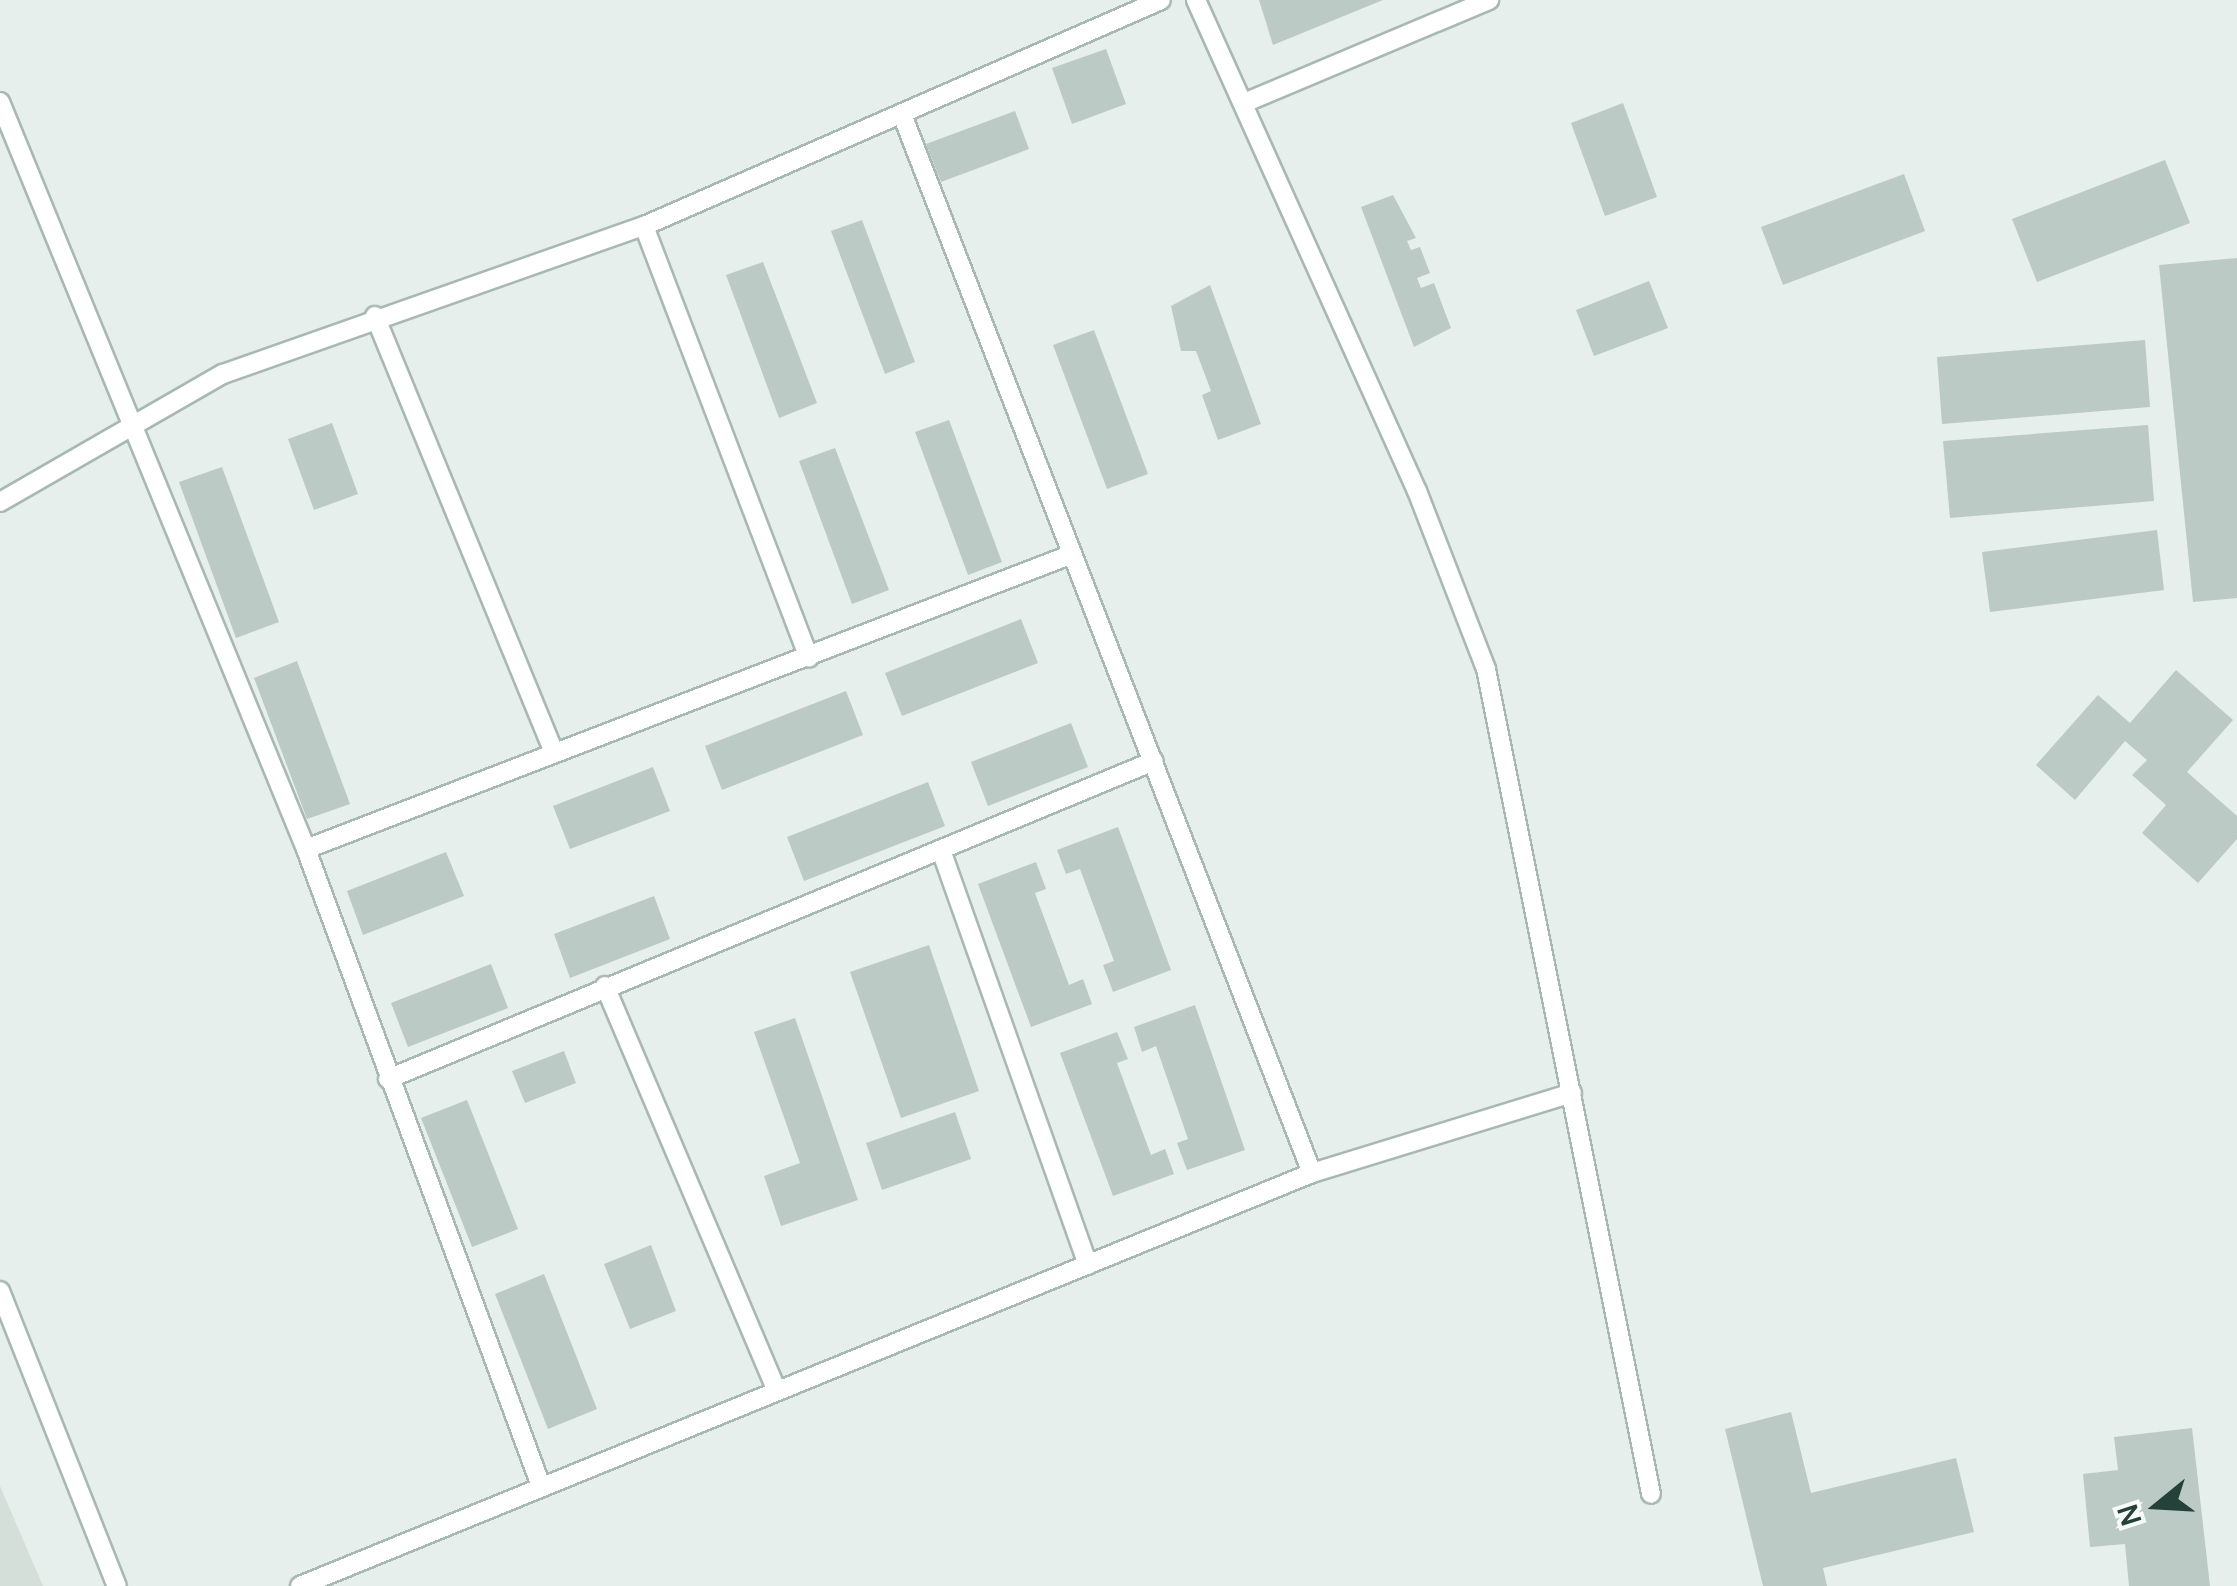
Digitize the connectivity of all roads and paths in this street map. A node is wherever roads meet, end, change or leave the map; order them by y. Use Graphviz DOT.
graph roads {
  1 [pos="1161,0"];
  2 [pos="1196,0"];
  3 [pos="1489,0"];
  4 [pos="0,102"];
  5 [pos="1244,103"];
  6 [pos="903,118"];
  7 [pos="644,226"];
  8 [pos="375,316"];
  9 [pos="129,424"];
  10 [pos="0,502"];
  11 [pos="1070,555"];
  12 [pos="809,658"];
  13 [pos="553,750"];
  14 [pos="1154,761"];
  15 [pos="306,849"];
  16 [pos="942,850"];
  17 [pos="605,986"];
  18 [pos="388,1079"];
  19 [pos="1572,1093"];
  20 [pos="1312,1173"];
  21 [pos="1088,1265"];
  22 [pos="0,1292"];
  23 [pos="775,1386"];
  24 [pos="542,1486"];
  25 [pos="1651,1494"];
  26 [pos="117,1586"];
  27 [pos="300,1586"];
  1 -- 6 [label="lane"];
  2 -- 5 [label="lane"];
  3 -- 5 [label="lane"];
  4 -- 9 [label="lane"];
  5 -- 19 [label="lane"];
  6 -- 7 [label="lane"];
  6 -- 11 [label="lane"];
  7 -- 8 [label="lane"];
  7 -- 12 [label="lane"];
  8 -- 9 [label="lane"];
  8 -- 13 [label="lane"];
  9 -- 10 [label="lane"];
  9 -- 15 [label="lane"];
  11 -- 12 [label="lane"];
  11 -- 14 [label="lane"];
  12 -- 13 [label="lane"];
  13 -- 15 [label="lane"];
  14 -- 16 [label="lane"];
  14 -- 20 [label="lane"];
  15 -- 18 [label="lane"];
  16 -- 17 [label="lane"];
  16 -- 21 [label="lane"];
  17 -- 18 [label="lane"];
  17 -- 23 [label="lane"];
  18 -- 24 [label="lane"];
  19 -- 20 [label="lane"];
  19 -- 25 [label="lane"];
  20 -- 21 [label="lane"];
  21 -- 23 [label="lane"];
  22 -- 26 [label="lane"];
  23 -- 24 [label="lane"];
  24 -- 27 [label="lane"];
}
